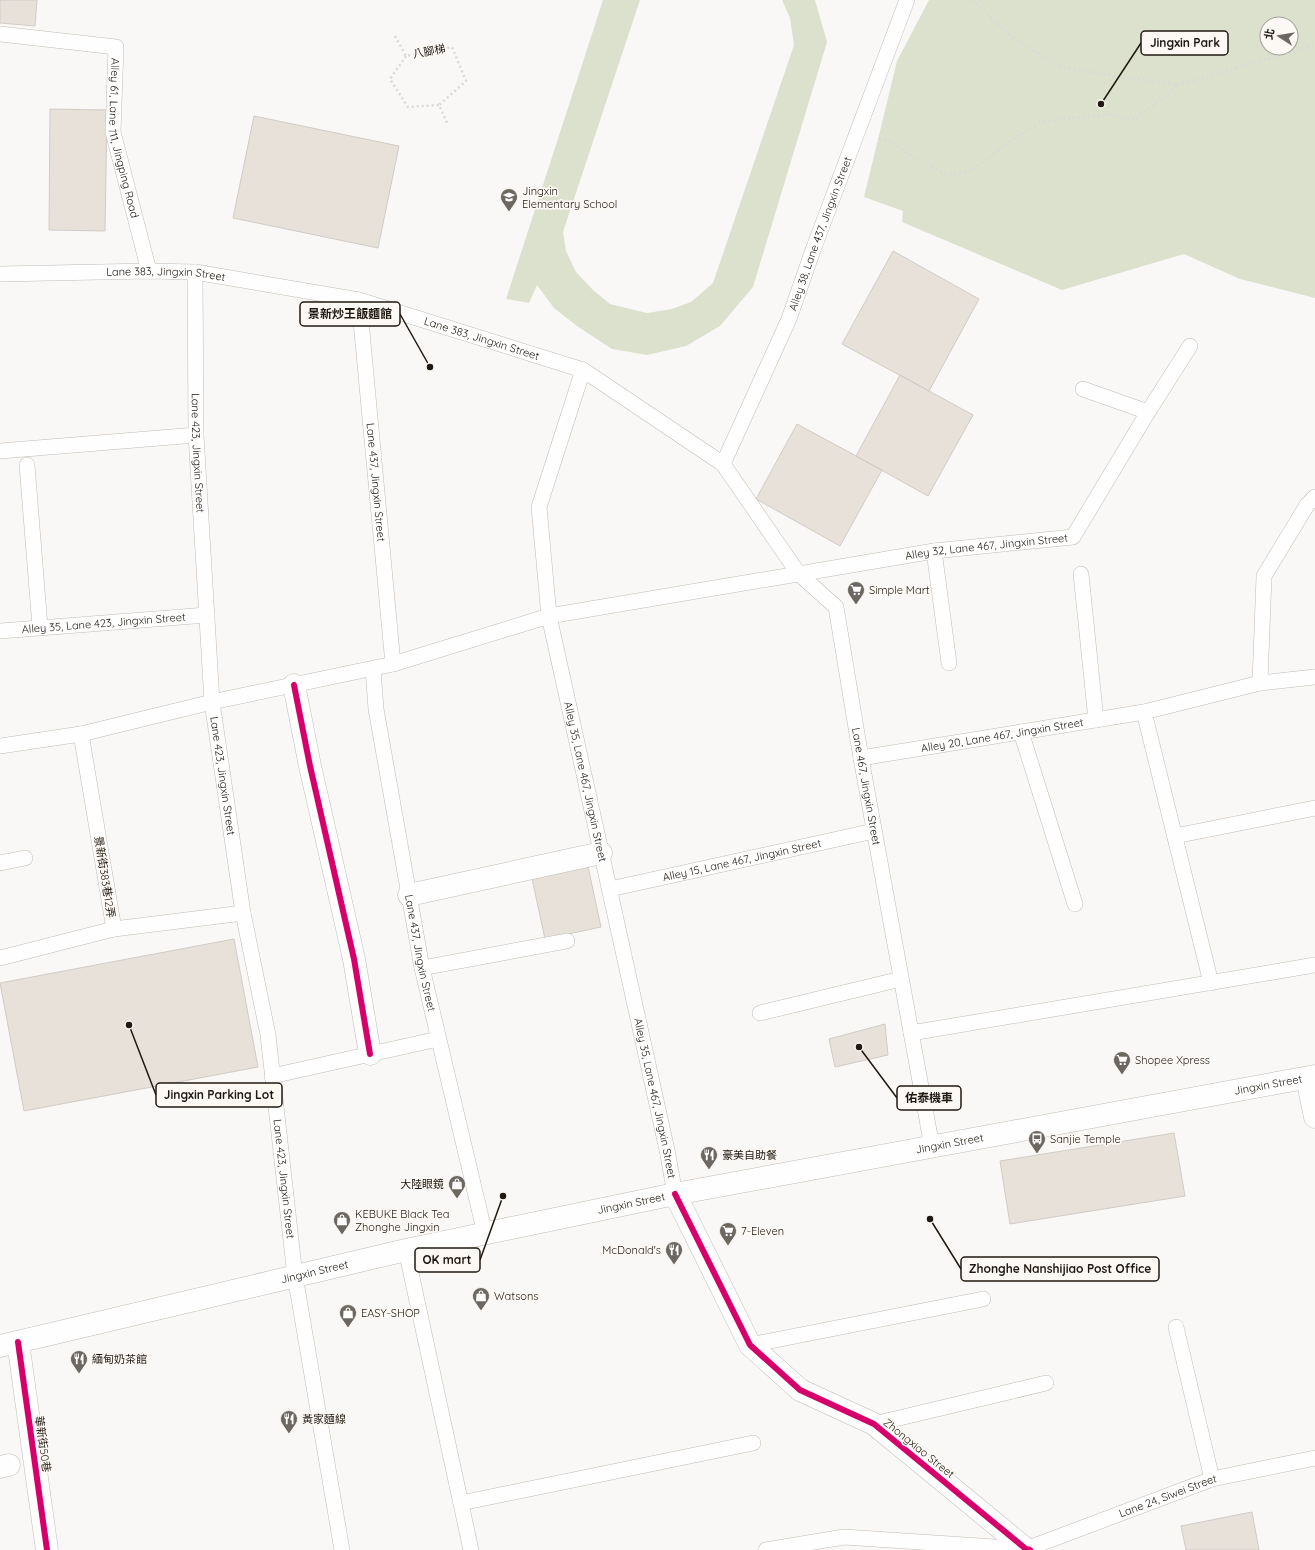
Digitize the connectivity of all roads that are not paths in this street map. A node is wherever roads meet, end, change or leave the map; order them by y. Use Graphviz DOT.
graph roads {
  1 [pos="906,0"];
  2 [pos="0,34"];
  3 [pos="149,271"];
  4 [pos="195,272"];
  5 [pos="0,274"];
  6 [pos="359,300"];
  7 [pos="1190,346"];
  8 [pos="583,370"];
  9 [pos="1083,390"];
  10 [pos="1148,412"];
  11 [pos="196,435"];
  12 [pos="0,451"];
  13 [pos="723,464"];
  14 [pos="28,465"];
  15 [pos="1315,497"];
  16 [pos="934,551"];
  17 [pos="798,573"];
  18 [pos="1082,574"];
  19 [pos="207,615"];
  20 [pos="549,616"];
  21 [pos="40,627"];
  22 [pos="0,631"];
  23 [pos="949,663"];
  24 [pos="393,664"];
  25 [pos="373,669"];
  26 [pos="1315,677"];
  27 [pos="1260,683"];
  28 [pos="294,685"];
  29 [pos="212,702"];
  30 [pos="1144,712"];
  31 [pos="1096,720"];
  32 [pos="1021,732"];
  33 [pos="81,734"];
  34 [pos="0,746"];
  35 [pos="861,758"];
  36 [pos="1315,808"];
  37 [pos="874,831"];
  38 [pos="1175,836"];
  39 [pos="601,853"];
  40 [pos="25,858"];
  41 [pos="0,863"];
  42 [pos="610,889"];
  43 [pos="409,895"];
  44 [pos="1075,904"];
  45 [pos="243,913"];
  46 [pos="114,929"];
  47 [pos="567,941"];
  48 [pos="0,958"];
  49 [pos="1315,965"];
  50 [pos="422,968"];
  51 [pos="901,979"];
  52 [pos="1212,983"];
  53 [pos="760,1013"];
  54 [pos="911,1033"];
  55 [pos="438,1039"];
  56 [pos="370,1054"];
  57 [pos="272,1076"];
  58 [pos="1311,1077"];
  59 [pos="1315,1117"];
  60 [pos="932,1147"];
  61 [pos="675,1194"];
  62 [pos="485,1234"];
  63 [pos="406,1250"];
  64 [pos="295,1276"];
  65 [pos="983,1299"];
  66 [pos="1176,1327"];
  67 [pos="9,1344"];
  68 [pos="750,1345"];
  69 [pos="1046,1383"];
  70 [pos="874,1424"];
  71 [pos="753,1443"];
  72 [pos="1315,1458"];
  73 [pos="1212,1479"];
  74 [pos="461,1503"];
  75 [pos="845,1544"];
  76 [pos="1028,1549"];
  77 [pos="48,1550"];
  78 [pos="342,1550"];
  79 [pos="471,1550"];
  80 [pos="766,1550"];
  1 -- 13 [label="lane, Alley 38, Lane 437, Jingxin Street"];
  2 -- 3 [label="lane, Alley 61, Lane 111, Jingping Road"];
  3 -- 4 [label="lane, Lane 383, Jingxin Street"];
  3 -- 5 [label="lane, Lane 383, Jingxin Street"];
  4 -- 6 [label="lane, Lane 383, Jingxin Street"];
  4 -- 11 [label="lane, Lane 423, Jingxin Street"];
  6 -- 8 [label="lane, Lane 383, Jingxin Street"];
  6 -- 24 [label="lane, Lane 437, Jingxin Street"];
  7 -- 10 [label="lane, Alley 32, Lane 467, Jingxin Street"];
  8 -- 13 [label="lane, Lane 383, Jingxin Street"];
  8 -- 20 [label="lane, Alley 35, Lane 467, Jingxin Street"];
  9 -- 10 [label="lane"];
  10 -- 16 [label="lane, Alley 32, Lane 467, Jingxin Street"];
  11 -- 12 [label="lane"];
  11 -- 19 [label="lane, Lane 423, Jingxin Street"];
  13 -- 17 [label="lane, Lane 467, Jingxin Street"];
  14 -- 21 [label="lane"];
  15 -- 27 [label="lane"];
  16 -- 17 [label="lane, Alley 32, Lane 467, Jingxin Street"];
  16 -- 23 [label="lane"];
  17 -- 20 [label="lane, Alley 32, Lane 467, Jingxin Street"];
  17 -- 35 [label="lane, Lane 467, Jingxin Street"];
  18 -- 31 [label="lane"];
  19 -- 21 [label="lane, Alley 35, Lane 423, Jingxin Street"];
  19 -- 29 [label="lane, Lane 423, Jingxin Street"];
  20 -- 24 [label="lane, Alley 32, Lane 467, Jingxin Street"];
  20 -- 39 [label="lane, Alley 35, Lane 467, Jingxin Street"];
  21 -- 22 [label="lane, Alley 35, Lane 423, Jingxin Street"];
  24 -- 25 [label="lane, Alley 32, Lane 467, Jingxin Street"];
  25 -- 28 [label="lane, Alley 32, Lane 467, Jingxin Street"];
  25 -- 43 [label="lane, Lane 437, Jingxin Street"];
  26 -- 27 [label="lane, Alley 20, Lane 467, Jingxin Street"];
  27 -- 30 [label="lane, Alley 20, Lane 467, Jingxin Street"];
  28 -- 29 [label="lane, Alley 32, Lane 467, Jingxin Street"];
  28 -- 56 [label="street"];
  29 -- 33 [label="lane, Alley 32, Lane 467, Jingxin Street"];
  29 -- 45 [label="lane, Lane 423, Jingxin Street"];
  30 -- 31 [label="lane, Alley 20, Lane 467, Jingxin Street"];
  30 -- 38 [label="lane"];
  31 -- 32 [label="lane, Alley 20, Lane 467, Jingxin Street"];
  32 -- 35 [label="lane, Alley 20, Lane 467, Jingxin Street"];
  32 -- 44 [label="lane"];
  33 -- 34 [label="lane, Alley 32, Lane 467, Jingxin Street"];
  33 -- 46 [label="lane, 景新街383巷12弄"];
  35 -- 37 [label="lane, Lane 467, Jingxin Street"];
  36 -- 38 [label="lane"];
  37 -- 42 [label="lane, Alley 15, Lane 467, Jingxin Street"];
  37 -- 51 [label="lane, Lane 467, Jingxin Street"];
  38 -- 52 [label="lane"];
  39 -- 42 [label="lane, Alley 35, Lane 467, Jingxin Street"];
  39 -- 43 [label="street"];
  40 -- 41 [label="lane"];
  42 -- 61 [label="lane, Alley 35, Lane 467, Jingxin Street"];
  43 -- 50 [label="lane, Lane 437, Jingxin Street"];
  45 -- 46 [label="lane"];
  45 -- 57 [label="lane, Lane 423, Jingxin Street"];
  46 -- 48 [label="lane, 景新街383巷12弄"];
  47 -- 50 [label="lane"];
  49 -- 52 [label="lane"];
  50 -- 55 [label="lane, Lane 437, Jingxin Street"];
  51 -- 53 [label="lane"];
  51 -- 54 [label="lane, Lane 467, Jingxin Street"];
  52 -- 54 [label="lane"];
  54 -- 60 [label="lane, Lane 467, Jingxin Street"];
  55 -- 56 [label="lane"];
  55 -- 62 [label="lane, Lane 437, Jingxin Street"];
  56 -- 57 [label="lane"];
  57 -- 64 [label="lane, Lane 423, Jingxin Street"];
  58 -- 59 [label="street"];
  58 -- 60 [label="street, Jingxin Street"];
  60 -- 61 [label="street, Jingxin Street"];
  61 -- 62 [label="street, Jingxin Street"];
  61 -- 68 [label="street, Zhongxiao Street"];
  62 -- 63 [label="street, Jingxin Street"];
  63 -- 64 [label="street, Jingxin Street"];
  63 -- 74 [label="lane"];
  64 -- 67 [label="street, Jingxin Street"];
  64 -- 78 [label="lane, Lane 423, Jingxin Street"];
  65 -- 68 [label="lane"];
  66 -- 73 [label="lane"];
  67 -- 77 [label="street, 華新街50巷"];
  68 -- 70 [label="street, Zhongxiao Street"];
  69 -- 70 [label="lane"];
  70 -- 76 [label="street, Zhongxiao Street"];
  71 -- 74 [label="lane"];
  72 -- 73 [label="lane, Lane 24, Siwei Street"];
  73 -- 76 [label="lane, Lane 24, Siwei Street"];
  74 -- 79 [label="lane"];
  75 -- 76 [label="lane"];
  75 -- 80 [label="lane"];
}
